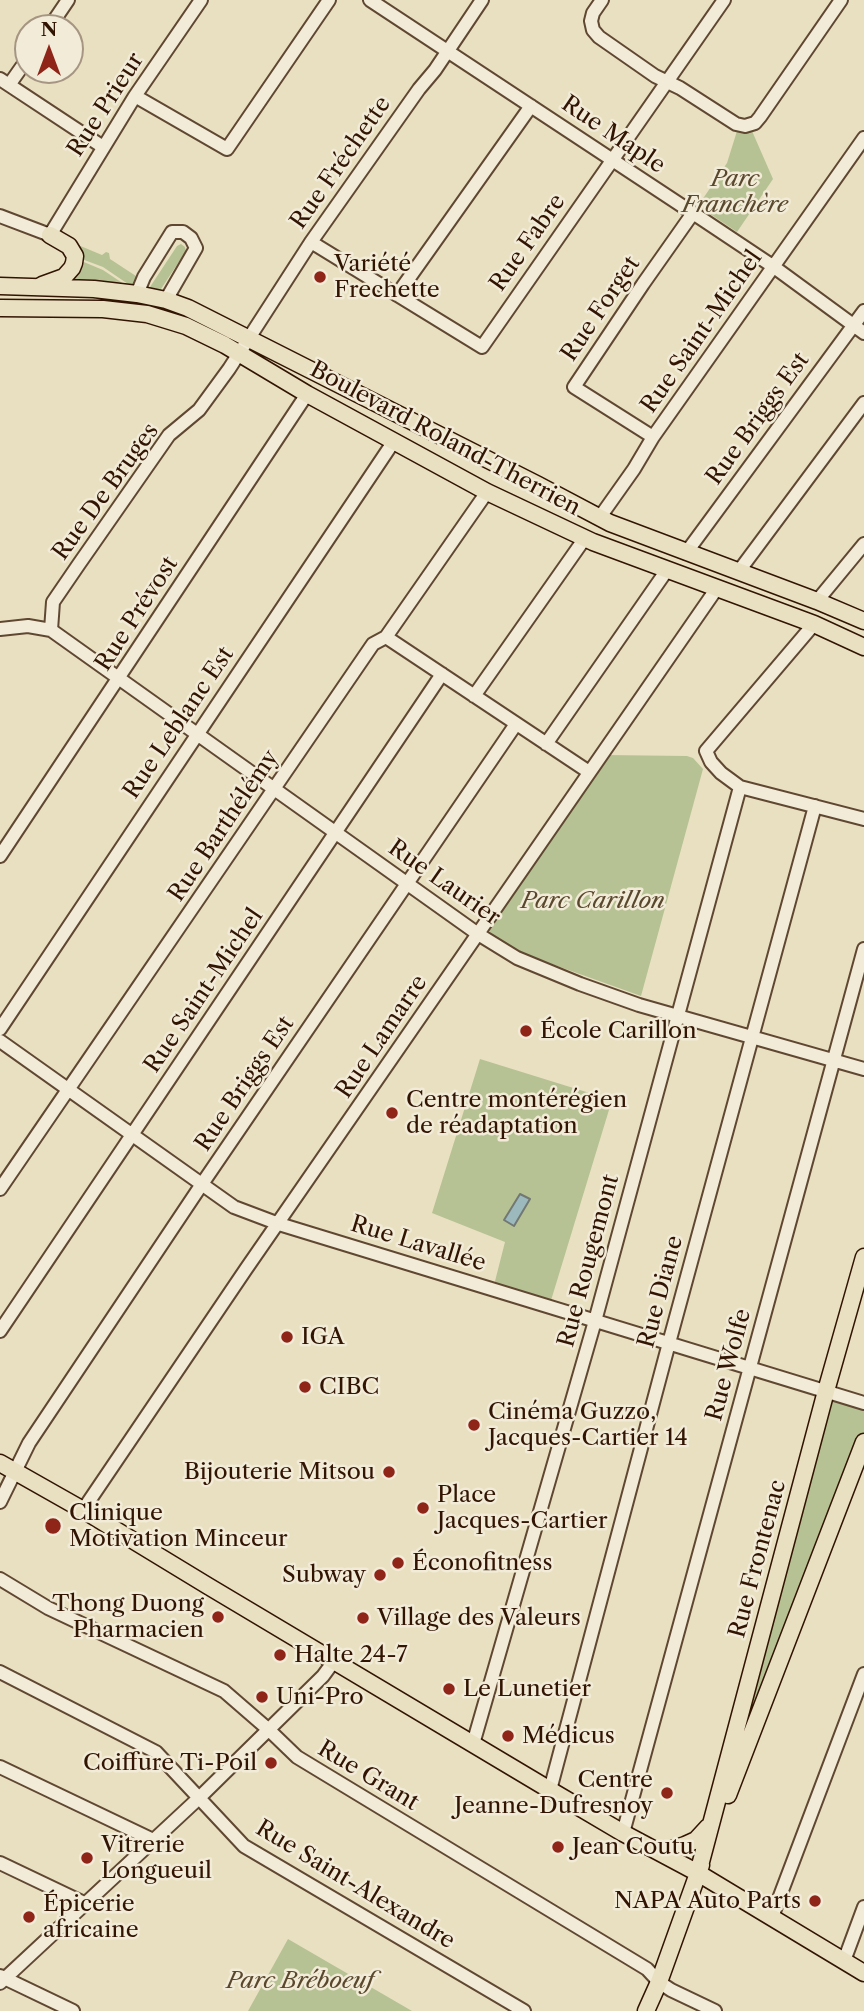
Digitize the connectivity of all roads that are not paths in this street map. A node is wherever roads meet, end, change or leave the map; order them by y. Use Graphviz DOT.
graph roads {
  1 [pos="201,0"];
  2 [pos="329,0"];
  3 [pos="370,0"];
  4 [pos="482,0"];
  5 [pos="602,0"];
  6 [pos="724,0"];
  7 [pos="841,0"];
  8 [pos="448,51"];
  9 [pos="667,81"];
  10 [pos="4,82"];
  11 [pos="135,96"];
  12 [pos="531,106"];
  13 [pos="864,138"];
  14 [pos="103,148"];
  15 [pos="612,160"];
  16 [pos="693,214"];
  17 [pos="0,216"];
  18 [pos="50,235"];
  19 [pos="311,242"];
  20 [pos="774,267"];
  21 [pos="0,286"];
  22 [pos="33,288"];
  23 [pos="137,293"];
  24 [pos="397,295"];
  25 [pos="166,300"];
  26 [pos="0,308"];
  27 [pos="864,311"];
  28 [pos="859,329"];
  29 [pos="249,338"];
  30 [pos="239,354"];
  31 [pos="307,394"];
  32 [pos="864,403"];
  33 [pos="653,437"];
  34 [pos="394,441"];
  35 [pos="487,492"];
  36 [pos="600,517"];
  37 [pos="585,538"];
  38 [pos="864,544"];
  39 [pos="686,553"];
  40 [pos="667,570"];
  41 [pos="739,571"];
  42 [pos="717,588"];
  43 [pos="817,601"];
  44 [pos="864,621"];
  45 [pos="814,624"];
  46 [pos="0,629"];
  47 [pos="51,630"];
  48 [pos="386,637"];
  49 [pos="864,647"];
  50 [pos="442,674"];
  51 [pos="119,679"];
  52 [pos="474,696"];
  53 [pos="516,724"];
  54 [pos="197,734"];
  55 [pos="546,744"];
  56 [pos="589,772"];
  57 [pos="740,787"];
  58 [pos="275,789"];
  59 [pos="815,806"];
  60 [pos="864,819"];
  61 [pos="336,832"];
  62 [pos="0,856"];
  63 [pos="407,883"];
  64 [pos="478,934"];
  65 [pos="864,949"];
  66 [pos="678,1016"];
  67 [pos="0,1029"];
  68 [pos="752,1037"];
  69 [pos="0,1041"];
  70 [pos="835,1060"];
  71 [pos="864,1069"];
  72 [pos="68,1089"];
  73 [pos="132,1135"];
  74 [pos="202,1184"];
  75 [pos="0,1189"];
  76 [pos="279,1224"];
  77 [pos="864,1257"];
  78 [pos="595,1321"];
  79 [pos="0,1331"];
  80 [pos="669,1343"];
  81 [pos="750,1368"];
  82 [pos="826,1391"];
  83 [pos="864,1403"];
  84 [pos="864,1442"];
  85 [pos="0,1463"];
  86 [pos="15,1472"];
  87 [pos="0,1502"];
  88 [pos="83,1510"];
  89 [pos="0,1579"];
  90 [pos="334,1661"];
  91 [pos="0,1672"];
  92 [pos="864,1674"];
  93 [pos="269,1730"];
  94 [pos="473,1744"];
  95 [pos="0,1767"];
  96 [pos="550,1790"];
  97 [pos="200,1797"];
  98 [pos="711,1822"];
  99 [pos="623,1833"];
  100 [pos="153,1840"];
  101 [pos="656,1850"];
  102 [pos="0,1863"];
  103 [pos="698,1873"];
  104 [pos="86,1904"];
  105 [pos="864,1907"];
  106 [pos="772,1917"];
  107 [pos="844,1961"];
  108 [pos="864,1973"];
  109 [pos="2,1979"];
  110 [pos="659,1982"];
  111 [pos="73,2011"];
  112 [pos="524,2011"];
  113 [pos="646,2011"];
  114 [pos="715,2011"];
  1 -- 11 [label="street, Rue Prieur"];
  2 -- 11 [label="street"];
  3 -- 8 [label="street, Rue Maple"];
  4 -- 8 [label="street, Rue Fréchette"];
  5 -- 9 [label="street"];
  6 -- 9 [label="street, Rue Fabre"];
  7 -- 9 [label="street"];
  8 -- 12 [label="street, Rue Maple"];
  8 -- 19 [label="street, Rue Fréchette"];
  9 -- 15 [label="street, Rue Fabre"];
  10 -- 14 [label="street"];
  11 -- 14 [label="street, Rue Prieur"];
  12 -- 15 [label="street, Rue Maple"];
  12 -- 24 [label="street"];
  13 -- 20 [label="street, Rue Saint-Michel"];
  14 -- 18 [label="street, Rue Prieur"];
  15 -- 16 [label="street, Rue Maple"];
  15 -- 24 [label="street, Rue Fabre"];
  16 -- 20 [label="street, Rue Maple"];
  16 -- 33 [label="street, Rue Forget"];
  17 -- 18 [label="street"];
  18 -- 22 [label="main road"];
  19 -- 24 [label="street, Rue Fabre"];
  19 -- 29 [label="street, Rue Fréchette"];
  20 -- 28 [label="street, Rue Maple"];
  20 -- 33 [label="street, Rue Saint-Michel"];
  21 -- 22 [label="main road, Boulevard Roland-Therrien"];
  22 -- 23 [label="main road, Boulevard Roland-Therrien"];
  23 -- 25 [label="main road, Boulevard Roland-Therrien"];
  23 -- 25 [label="street"];
  25 -- 29 [label="main road, Boulevard Roland-Therrien"];
  26 -- 30 [label="main road, Boulevard Roland-Therrien"];
  27 -- 28 [label="street, Rue Briggs Est"];
  28 -- 39 [label="street, Rue Briggs Est"];
  29 -- 30 [label="street, Rue Fréchette"];
  29 -- 36 [label="main road, Boulevard Roland-Therrien"];
  30 -- 31 [label="main road, Boulevard Roland-Therrien"];
  30 -- 47 [label="street, Rue De Bruges"];
  31 -- 34 [label="main road, Boulevard Roland-Therrien"];
  31 -- 51 [label="street, Rue Prévost"];
  32 -- 41 [label="street"];
  33 -- 36 [label="street, Rue Saint-Michel"];
  34 -- 35 [label="main road, Boulevard Roland-Therrien"];
  34 -- 54 [label="street, Rue Leblanc Est"];
  35 -- 37 [label="main road, Boulevard Roland-Therrien"];
  35 -- 48 [label="street, Rue Barthélémy"];
  36 -- 39 [label="main road, Boulevard Roland-Therrien"];
  37 -- 40 [label="main road, Boulevard Roland-Therrien"];
  37 -- 52 [label="street"];
  38 -- 43 [label="street"];
  39 -- 41 [label="main road, Boulevard Roland-Therrien"];
  40 -- 42 [label="main road, Boulevard Roland-Therrien"];
  40 -- 55 [label="street"];
  41 -- 43 [label="main road, Boulevard Roland-Therrien"];
  42 -- 45 [label="main road, Boulevard Roland-Therrien"];
  42 -- 56 [label="street, Rue Lamarre"];
  43 -- 44 [label="main road, Boulevard Roland-Therrien"];
  45 -- 49 [label="main road, Boulevard Roland-Therrien"];
  45 -- 57 [label="street"];
  46 -- 47 [label="street"];
  47 -- 51 [label="street, Rue Laurier"];
  48 -- 50 [label="street"];
  48 -- 58 [label="street, Rue Barthélémy"];
  50 -- 52 [label="street"];
  50 -- 61 [label="street, Rue Saint-Michel"];
  51 -- 54 [label="street, Rue Laurier"];
  51 -- 62 [label="street, Rue Prévost"];
  52 -- 53 [label="street"];
  53 -- 55 [label="street"];
  53 -- 63 [label="street, Rue Briggs Est"];
  54 -- 58 [label="street, Rue Laurier"];
  54 -- 67 [label="street, Rue Leblanc Est"];
  55 -- 56 [label="street"];
  56 -- 64 [label="street, Rue Lamarre"];
  57 -- 59 [label="street"];
  57 -- 66 [label="street, Rue Rougemont"];
  58 -- 61 [label="street, Rue Laurier"];
  58 -- 72 [label="street, Rue Barthélémy"];
  59 -- 60 [label="street"];
  59 -- 68 [label="street, Rue Diane"];
  61 -- 63 [label="street, Rue Laurier"];
  61 -- 73 [label="street, Rue Saint-Michel"];
  63 -- 64 [label="street, Rue Laurier"];
  63 -- 74 [label="street, Rue Briggs Est"];
  64 -- 66 [label="street, Rue Laurier"];
  64 -- 76 [label="street, Rue Lamarre"];
  65 -- 70 [label="street, Rue Wolfe"];
  66 -- 68 [label="street, Rue Laurier"];
  66 -- 78 [label="street, Rue Rougemont"];
  68 -- 70 [label="street, Rue Laurier"];
  68 -- 80 [label="street, Rue Diane"];
  69 -- 72 [label="street, Rue Lavallée"];
  70 -- 71 [label="street, Rue Laurier"];
  70 -- 81 [label="street, Rue Wolfe"];
  72 -- 73 [label="street, Rue Lavallée"];
  72 -- 75 [label="street, Rue Barthélémy"];
  73 -- 74 [label="street, Rue Lavallée"];
  73 -- 79 [label="street, Rue Saint-Michel"];
  74 -- 76 [label="street, Rue Lavallée"];
  74 -- 86 [label="street, Rue Briggs Est"];
  76 -- 78 [label="street, Rue Lavallée"];
  76 -- 88 [label="street, Rue Lamarre"];
  77 -- 82 [label="main road, Rue Frontenac"];
  78 -- 80 [label="street, Rue Lavallée"];
  78 -- 94 [label="street, Rue Rougemont"];
  80 -- 81 [label="street, Rue Lavallée"];
  80 -- 96 [label="street, Rue Diane"];
  81 -- 82 [label="street, Rue Lavallée"];
  81 -- 99 [label="street, Rue Wolfe"];
  82 -- 83 [label="street, Rue Lavallée"];
  82 -- 98 [label="main road, Rue Frontenac"];
  84 -- 103 [label="main road"];
  85 -- 86 [label="main road"];
  86 -- 87 [label="street, Rue Briggs Est"];
  86 -- 88 [label="main road"];
  88 -- 90 [label="main road"];
  89 -- 93 [label="street, Rue Grant"];
  90 -- 93 [label="street"];
  90 -- 94 [label="main road"];
  91 -- 97 [label="street, Rue Saint-Alexandre"];
  92 -- 106 [label="street"];
  93 -- 97 [label="street"];
  93 -- 110 [label="street, Rue Grant"];
  94 -- 96 [label="main road"];
  95 -- 100 [label="street"];
  96 -- 99 [label="main road"];
  97 -- 100 [label="street"];
  97 -- 112 [label="street, Rue Saint-Alexandre"];
  98 -- 101 [label="main road"];
  98 -- 103 [label="main road, Rue Frontenac"];
  99 -- 101 [label="main road"];
  100 -- 104 [label="street"];
  101 -- 103 [label="main road"];
  102 -- 104 [label="street"];
  103 -- 106 [label="main road"];
  103 -- 110 [label="main road"];
  104 -- 109 [label="street"];
  105 -- 107 [label="street"];
  106 -- 107 [label="main road"];
  107 -- 108 [label="main road"];
  109 -- 111 [label="street"];
  110 -- 113 [label="main road"];
  110 -- 114 [label="street, Rue Grant"];
}
